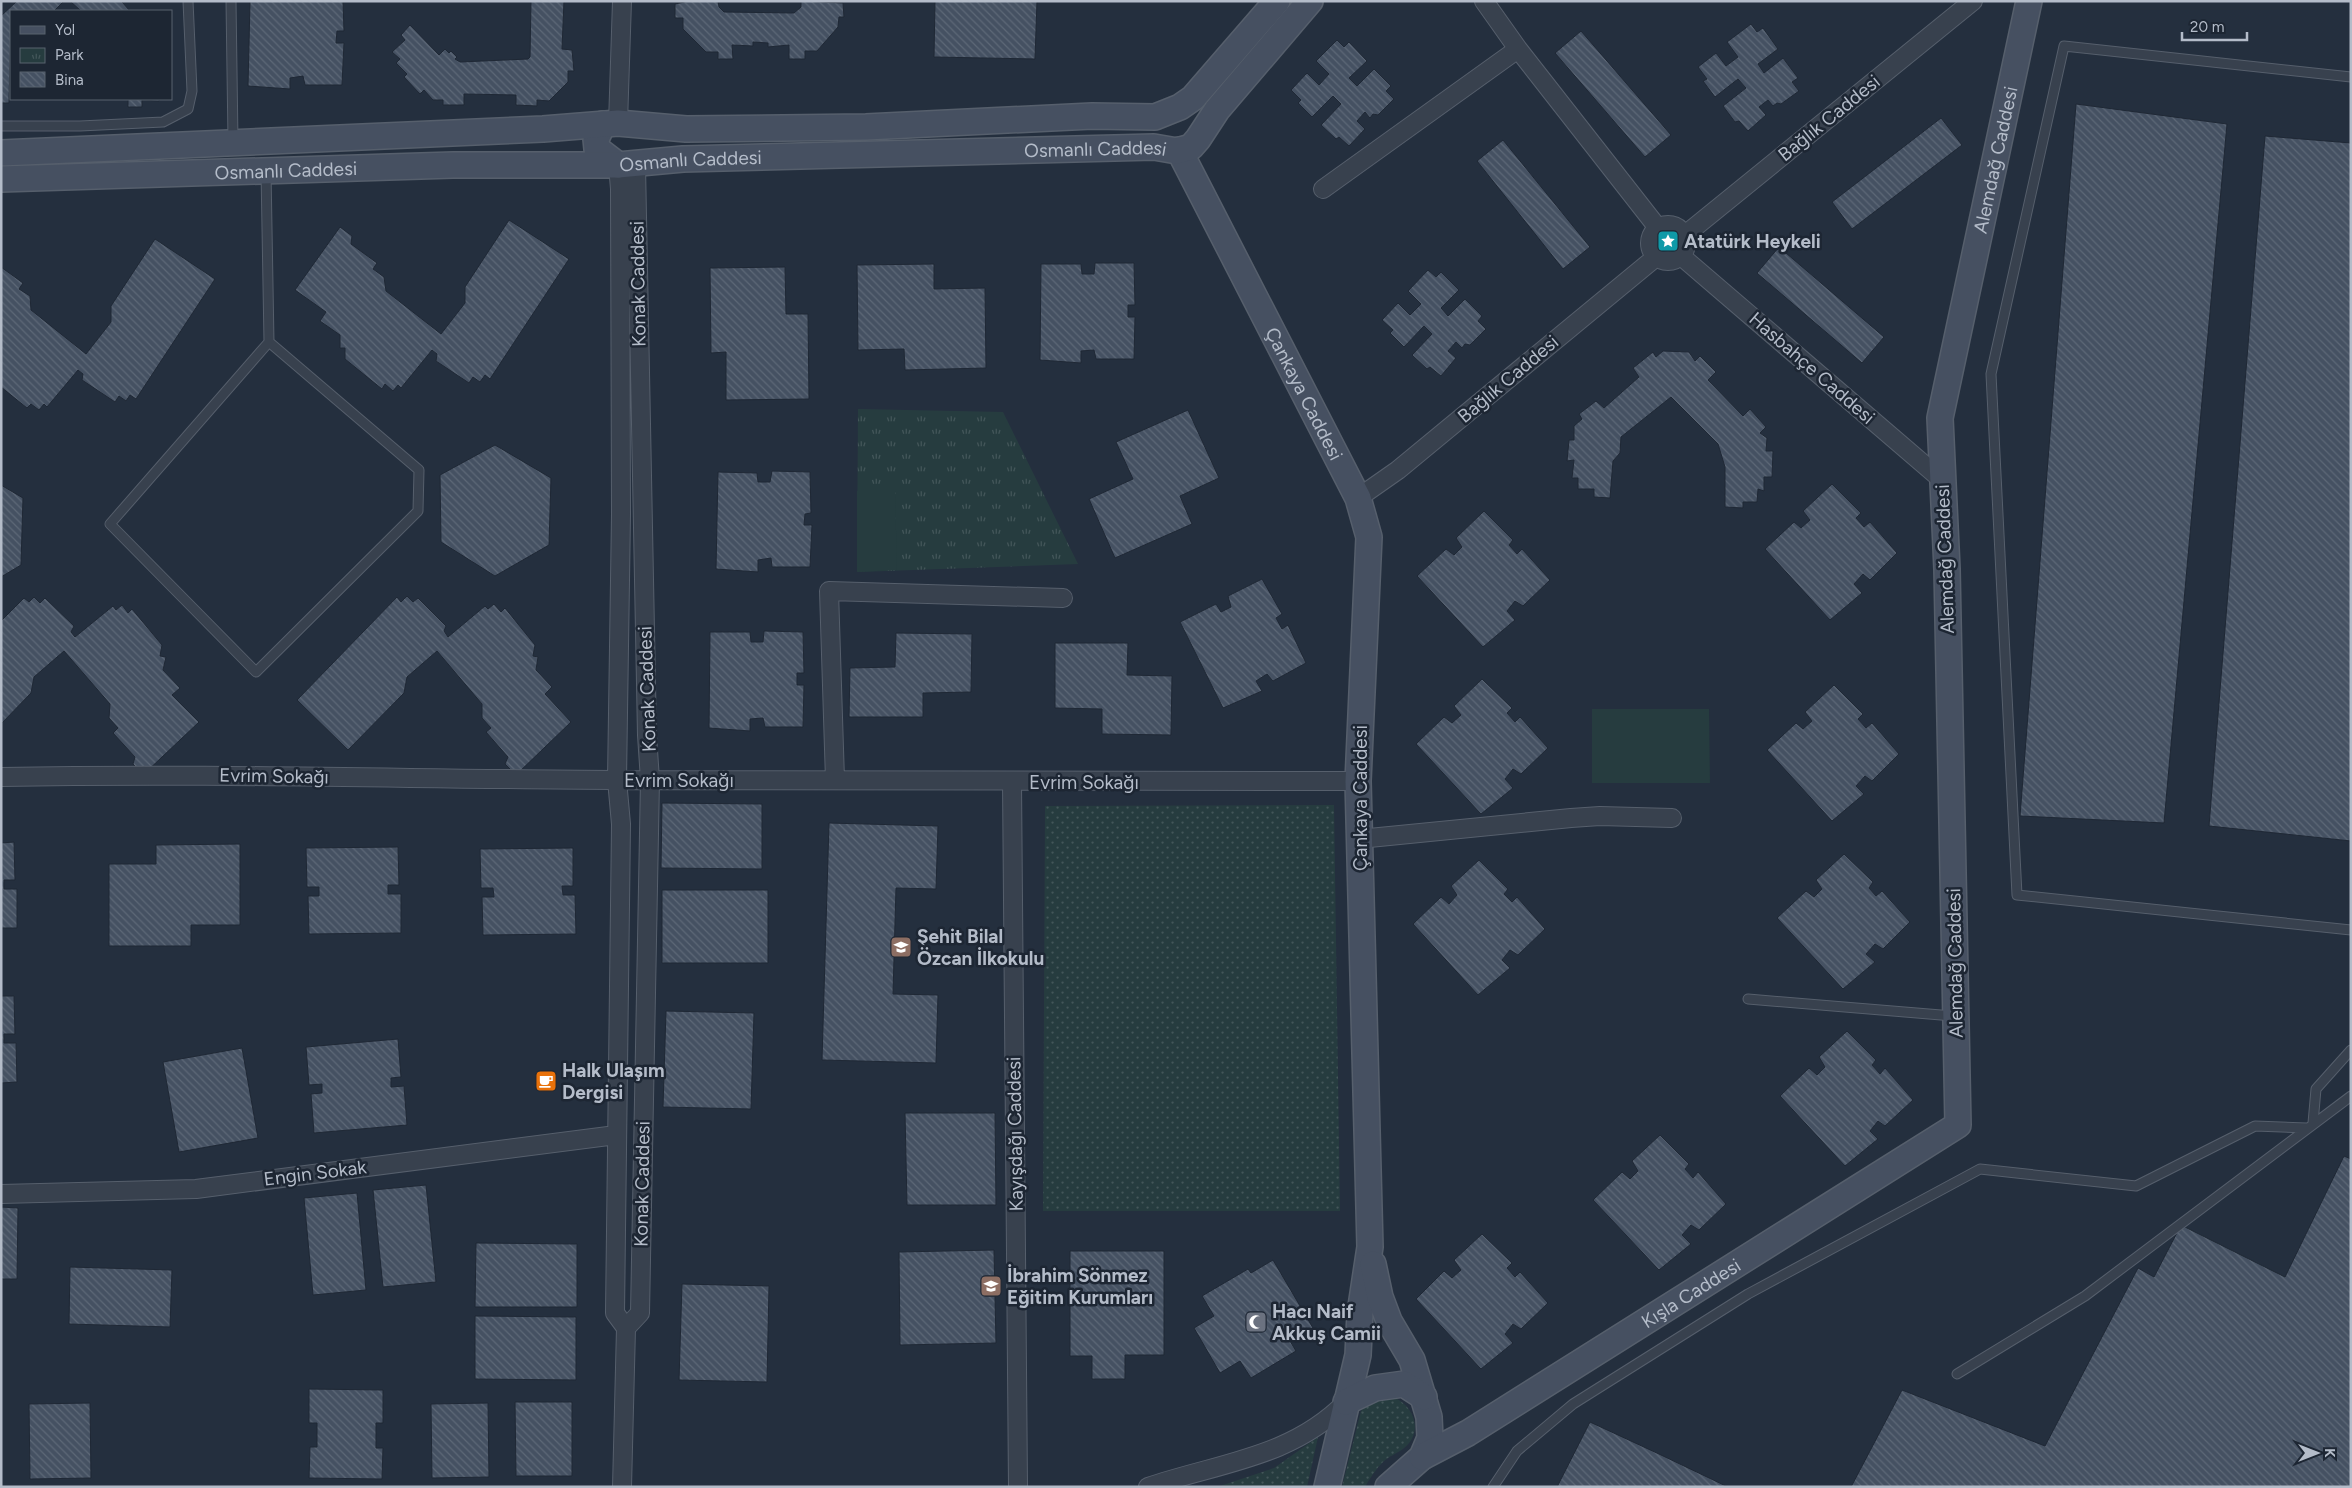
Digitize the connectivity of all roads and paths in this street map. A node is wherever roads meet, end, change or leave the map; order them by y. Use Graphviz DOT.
graph roads {
  1 [pos="188,1"];
  2 [pos="231,1"];
  3 [pos="622,1"];
  4 [pos="1277,1"];
  5 [pos="1310,1"];
  6 [pos="1973,1"];
  7 [pos="2028,1"];
  8 [pos="1487,2"];
  9 [pos="1518,49"];
  10 [pos="2351,77"];
  11 [pos="1172,110"];
  12 [pos="618,124"];
  13 [pos="1,126"];
  14 [pos="1202,134"];
  15 [pos="233,144"];
  16 [pos="1174,150"];
  17 [pos="1,153"];
  18 [pos="627,165"];
  19 [pos="266,171"];
  20 [pos="1,179"];
  21 [pos="1323,189"];
  22 [pos="1658,228"];
  23 [pos="1685,235"];
  24 [pos="1681,256"];
  25 [pos="1656,257"];
  26 [pos="269,342"];
  27 [pos="1942,480"];
  28 [pos="1358,498"];
  29 [pos="1063,598"];
  30 [pos="1,777"];
  31 [pos="617,780"];
  32 [pos="650,780"];
  33 [pos="835,780"];
  34 [pos="1358,781"];
  35 [pos="1012,782"];
  36 [pos="1672,818"];
  37 [pos="1359,840"];
  38 [pos="2351,930"];
  39 [pos="1748,999"];
  40 [pos="1956,1016"];
  41 [pos="2351,1050"];
  42 [pos="2351,1096"];
  43 [pos="1958,1125"];
  44 [pos="2310,1125"];
  45 [pos="616,1135"];
  46 [pos="7,1194"];
  47 [pos="1370,1247"];
  48 [pos="626,1328"];
  49 [pos="1957,1374"];
  50 [pos="1424,1398"];
  51 [pos="1346,1402"];
  52 [pos="1422,1457"];
  53 [pos="622,1487"];
  54 [pos="1018,1487"];
  55 [pos="1148,1487"];
  56 [pos="1327,1487"];
  57 [pos="1388,1487"];
  58 [pos="1493,1487"];
  1 -- 13 [label="lane"];
  2 -- 15 [label="lane"];
  3 -- 12 [label="street"];
  4 -- 11 [label="main road"];
  5 -- 14 [label="main road, Osmanlı Caddesi"];
  6 -- 23 [label="street, Bağlık Caddesi"];
  7 -- 27 [label="main road, Alemdağ Caddesi"];
  8 -- 9 [label="street"];
  9 -- 21 [label="street"];
  9 -- 22 [label="street"];
  10 -- 38 [label="lane"];
  11 -- 12 [label="main road, Osmanlı Caddesi"];
  11 -- 14 [label="main road"];
  11 -- 16 [label="main road"];
  12 -- 15 [label="main road, Osmanlı Caddesi"];
  12 -- 18 [label="main road"];
  12 -- 18 [label="main road"];
  14 -- 16 [label="main road, Osmanlı Caddesi"];
  15 -- 17 [label="main road, Osmanlı Caddesi"];
  16 -- 18 [label="main road, Osmanlı Caddesi"];
  16 -- 28 [label="main road, Çankaya Caddesi"];
  18 -- 19 [label="main road, Osmanlı Caddesi"];
  18 -- 31 [label="street, Konak Caddesi"];
  18 -- 32 [label="street, Konak Caddesi"];
  19 -- 20 [label="main road, Osmanlı Caddesi"];
  19 -- 26 [label="lane"];
  22 -- 23 [label="street"];
  22 -- 25 [label="street"];
  23 -- 24 [label="street"];
  24 -- 25 [label="street"];
  24 -- 27 [label="street, Hasbahçe Caddesi"];
  25 -- 28 [label="street, Bağlık Caddesi"];
  26 -- 26 [label="lane"];
  27 -- 40 [label="main road, Alemdağ Caddesi"];
  28 -- 34 [label="main road, Çankaya Caddesi"];
  29 -- 33 [label="street"];
  30 -- 31 [label="street, Evrim Sokağı"];
  31 -- 32 [label="street, Evrim Sokağı"];
  31 -- 45 [label="street, Konak Caddesi"];
  32 -- 33 [label="street, Evrim Sokağı"];
  32 -- 48 [label="street, Konak Caddesi"];
  33 -- 35 [label="street, Evrim Sokağı"];
  34 -- 35 [label="street, Evrim Sokağı"];
  34 -- 37 [label="main road, Çankaya Caddesi"];
  35 -- 54 [label="street, Kayışdağı Caddesi"];
  36 -- 37 [label="street"];
  37 -- 47 [label="main road, Çankaya Caddesi"];
  39 -- 40 [label="lane"];
  40 -- 43 [label="main road, Alemdağ Caddesi"];
  41 -- 44 [label="lane"];
  42 -- 44 [label="lane"];
  43 -- 52 [label="main road, Kışla Caddesi"];
  44 -- 49 [label="lane"];
  44 -- 58 [label="lane"];
  45 -- 46 [label="street, Engin Sokak"];
  45 -- 48 [label="street, Konak Caddesi"];
  47 -- 50 [label="main road"];
  47 -- 51 [label="main road, Çankaya Caddesi"];
  48 -- 53 [label="street, Konak Caddesi"];
  50 -- 51 [label="main road"];
  50 -- 52 [label="main road"];
  51 -- 55 [label="street"];
  51 -- 56 [label="main road, Çankaya Caddesi"];
  52 -- 57 [label="main road, Kışla Caddesi"];
}
